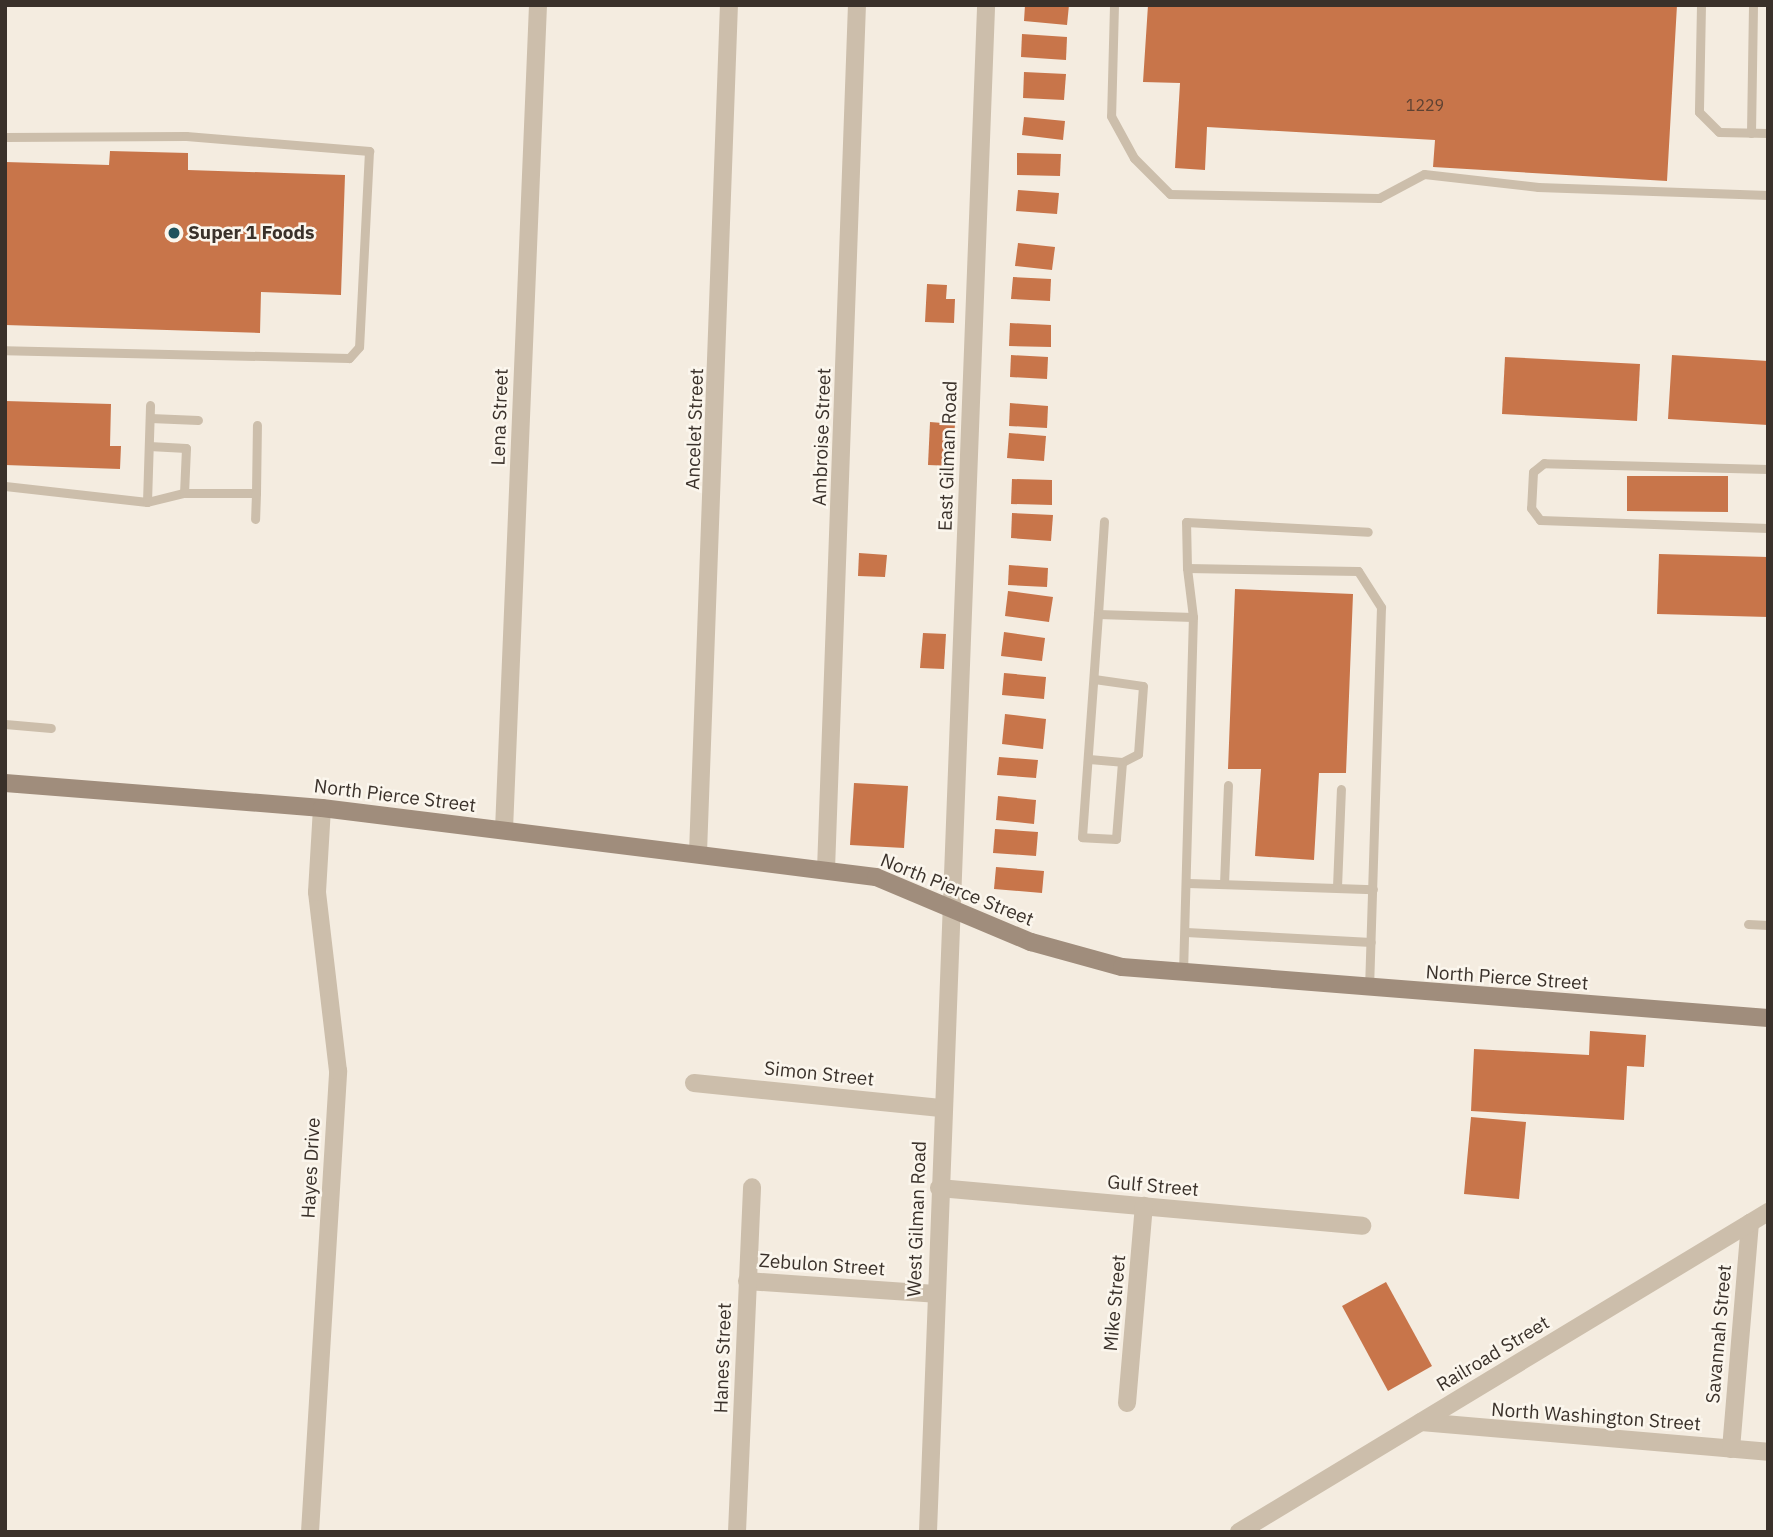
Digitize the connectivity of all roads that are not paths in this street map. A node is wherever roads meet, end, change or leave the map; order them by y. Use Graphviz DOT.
graph roads {
  1 [pos="538,5"];
  2 [pos="729,5"];
  3 [pos="857,5"];
  4 [pos="986,5"];
  5 [pos="1114,5"];
  6 [pos="1701,5"];
  7 [pos="1753,5"];
  8 [pos="1751,133"];
  9 [pos="1768,134"];
  10 [pos="5,137"];
  11 [pos="1768,195"];
  12 [pos="5,350"];
  13 [pos="150,405"];
  14 [pos="150,418"];
  15 [pos="198,420"];
  16 [pos="257,425"];
  17 [pos="149,446"];
  18 [pos="1768,470"];
  19 [pos="5,486"];
  20 [pos="184,493"];
  21 [pos="256,493"];
  22 [pos="146,502"];
  23 [pos="255,519"];
  24 [pos="1104,521"];
  25 [pos="1768,528"];
  26 [pos="1368,532"];
  27 [pos="1187,568"];
  28 [pos="1098,614"];
  29 [pos="1193,617"];
  30 [pos="1094,679"];
  31 [pos="5,724"];
  32 [pos="51,728"];
  33 [pos="1089,759"];
  34 [pos="1122,762"];
  35 [pos="5,775"];
  36 [pos="30,782"];
  37 [pos="5,783"];
  38 [pos="1228,785"];
  39 [pos="1342,789"];
  40 [pos="322,808"];
  41 [pos="504,830"];
  42 [pos="698,853"];
  43 [pos="826,870"];
  44 [pos="1188,883"];
  45 [pos="1224,884"];
  46 [pos="1337,887"];
  47 [pos="1373,889"];
  48 [pos="949,908"];
  49 [pos="1748,924"];
  50 [pos="1768,925"];
  51 [pos="1185,932"];
  52 [pos="1371,942"];
  53 [pos="1183,975"];
  54 [pos="1369,988"];
  55 [pos="1768,1018"];
  56 [pos="694,1083"];
  57 [pos="941,1108"];
  58 [pos="751,1186"];
  59 [pos="939,1188"];
  60 [pos="1144,1206"];
  61 [pos="1768,1212"];
  62 [pos="1750,1223"];
  63 [pos="1362,1226"];
  64 [pos="747,1281"];
  65 [pos="936,1294"];
  66 [pos="1127,1402"];
  67 [pos="1421,1422"];
  68 [pos="1731,1449"];
  69 [pos="1768,1452"];
  70 [pos="310,1532"];
  71 [pos="737,1532"];
  72 [pos="928,1532"];
  73 [pos="1239,1532"];
  1 -- 41 [label="street, Lena Street"];
  2 -- 42 [label="street, Ancelet Street"];
  3 -- 43 [label="street, Ambroise Street"];
  4 -- 48 [label="street, East Gilman Road"];
  5 -- 11 [label="lane"];
  6 -- 8 [label="lane"];
  7 -- 8 [label="lane"];
  8 -- 9 [label="lane"];
  10 -- 12 [label="lane"];
  13 -- 14 [label="lane"];
  14 -- 15 [label="lane"];
  14 -- 17 [label="lane"];
  16 -- 21 [label="lane"];
  17 -- 20 [label="lane"];
  17 -- 22 [label="lane"];
  18 -- 25 [label="lane"];
  19 -- 22 [label="lane"];
  20 -- 21 [label="lane"];
  20 -- 22 [label="lane"];
  21 -- 23 [label="lane"];
  24 -- 28 [label="lane"];
  26 -- 27 [label="lane"];
  27 -- 29 [label="lane"];
  27 -- 47 [label="lane"];
  28 -- 29 [label="lane"];
  28 -- 30 [label="lane"];
  29 -- 44 [label="lane"];
  30 -- 33 [label="lane"];
  30 -- 34 [label="lane"];
  31 -- 32 [label="lane"];
  33 -- 34 [label="lane"];
  33 -- 34 [label="lane"];
  35 -- 36 [label="street"];
  36 -- 37 [label="street, North Pierce Street"];
  36 -- 40 [label="street, North Pierce Street"];
  38 -- 45 [label="lane"];
  39 -- 46 [label="lane"];
  40 -- 41 [label="street, North Pierce Street"];
  40 -- 70 [label="street, Hayes Drive"];
  41 -- 42 [label="street, North Pierce Street"];
  42 -- 43 [label="street, North Pierce Street"];
  43 -- 48 [label="street, North Pierce Street"];
  44 -- 45 [label="lane"];
  44 -- 51 [label="lane"];
  45 -- 46 [label="lane"];
  46 -- 47 [label="lane"];
  47 -- 52 [label="lane"];
  48 -- 53 [label="street, North Pierce Street"];
  48 -- 57 [label="street, West Gilman Road"];
  49 -- 50 [label="lane"];
  51 -- 52 [label="lane"];
  51 -- 53 [label="lane"];
  52 -- 54 [label="lane"];
  53 -- 54 [label="street, North Pierce Street"];
  54 -- 55 [label="street, North Pierce Street"];
  56 -- 57 [label="street, Simon Street"];
  57 -- 59 [label="street, West Gilman Road"];
  58 -- 64 [label="street, Hanes Street"];
  59 -- 60 [label="street, Gulf Street"];
  59 -- 65 [label="street, West Gilman Road"];
  60 -- 63 [label="street, Gulf Street"];
  60 -- 66 [label="street, Mike Street"];
  61 -- 62 [label="street, Railroad Street"];
  62 -- 67 [label="street, Railroad Street"];
  62 -- 68 [label="street, Savannah Street"];
  64 -- 65 [label="street, Zebulon Street"];
  64 -- 71 [label="street, Hanes Street"];
  65 -- 72 [label="street, West Gilman Road"];
  67 -- 68 [label="street, North Washington Street"];
  67 -- 73 [label="street, Railroad Street"];
  68 -- 69 [label="street, North Washington Street"];
}
